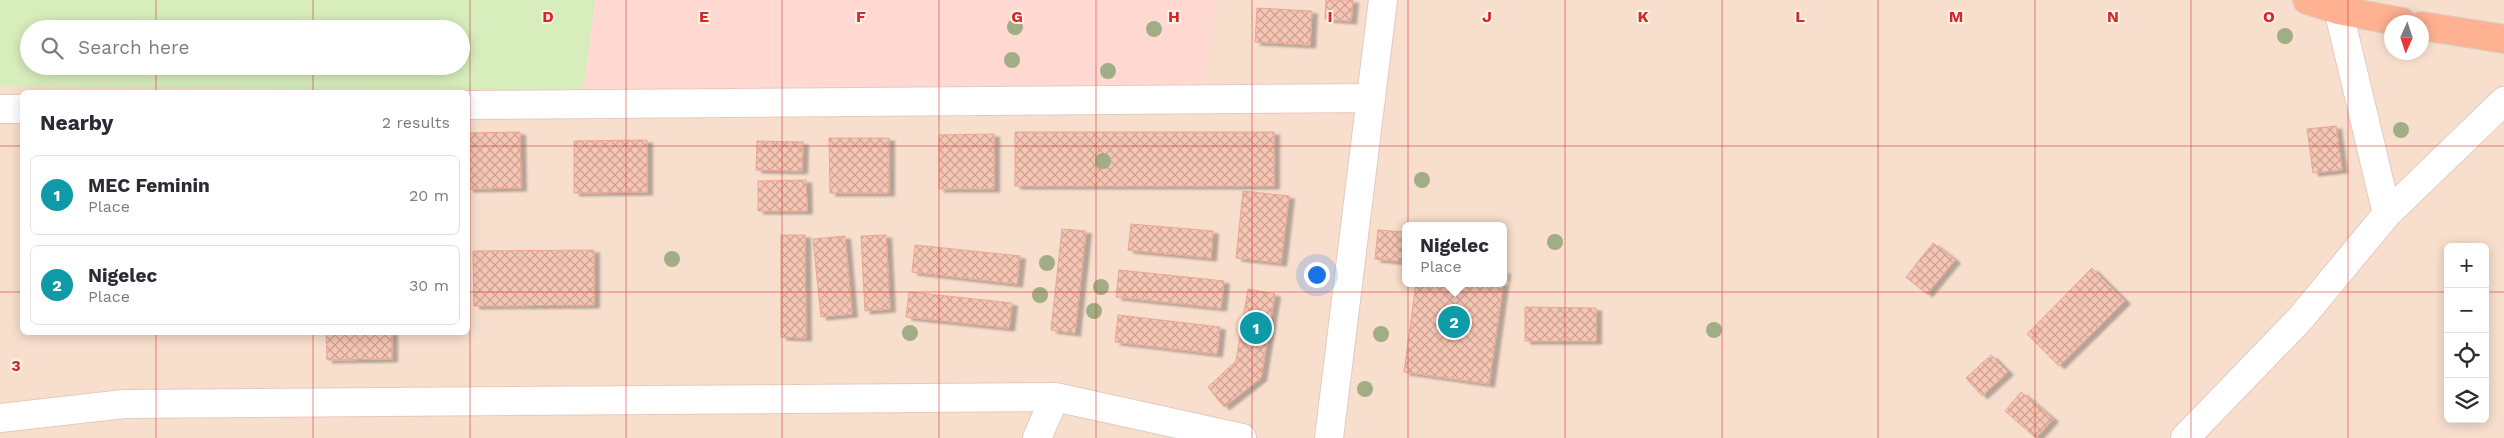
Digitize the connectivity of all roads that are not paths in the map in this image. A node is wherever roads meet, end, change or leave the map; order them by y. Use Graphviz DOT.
graph roads {
  1 [pos="1383,0"];
  2 [pos="2307,0"];
  3 [pos="2337,5"];
  4 [pos="2384,17"];
  5 [pos="2429,27"];
  6 [pos="2504,39"];
  7 [pos="1371,98"];
  8 [pos="2504,101"];
  9 [pos="470,105"];
  10 [pos="0,109"];
  11 [pos="20,109"];
  12 [pos="2387,214"];
  13 [pos="1055,397"];
  14 [pos="0,418"];
  15 [pos="1038,438"];
  16 [pos="1242,438"];
  17 [pos="1330,438"];
  18 [pos="2185,438"];
  1 -- 7 [label="street"];
  2 -- 3 [label="highway"];
  3 -- 4 [label="highway"];
  3 -- 12 [label="street"];
  5 -- 6 [label="highway"];
  7 -- 9 [label="street"];
  7 -- 17 [label="street"];
  8 -- 12 [label="street"];
  10 -- 11 [label="street"];
  12 -- 18 [label="street"];
  13 -- 14 [label="street"];
  13 -- 15 [label="street"];
  13 -- 16 [label="street"];
}
